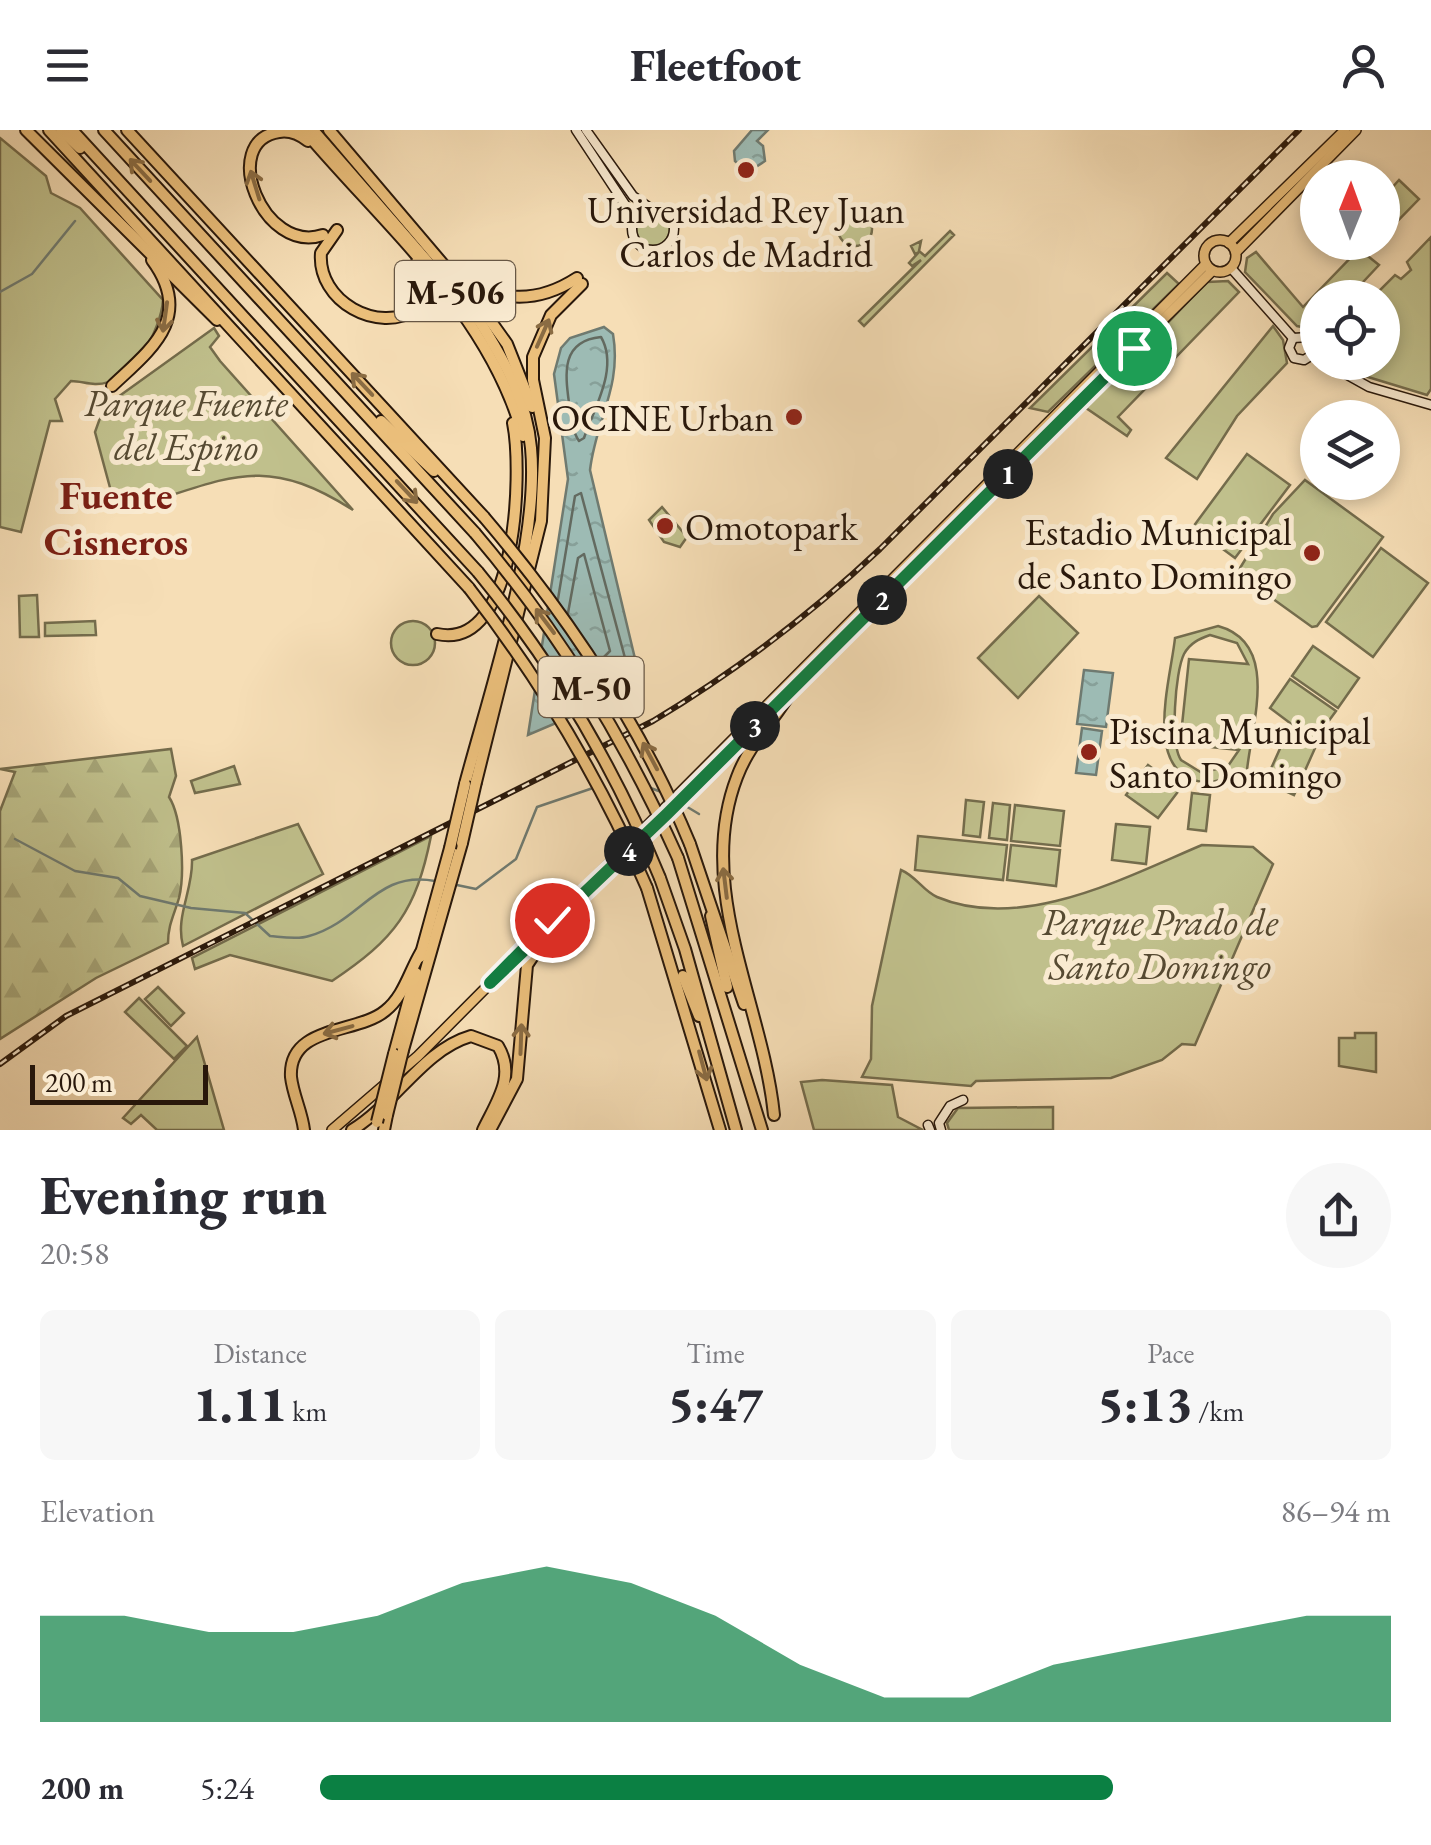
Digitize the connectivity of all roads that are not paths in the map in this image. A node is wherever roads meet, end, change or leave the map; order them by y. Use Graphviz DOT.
graph roads {
  1 [pos="26,130"];
  2 [pos="48,130"];
  3 [pos="72,130"];
  4 [pos="104,130"];
  5 [pos="130,130"];
  6 [pos="304,130"];
  7 [pos="313,130"];
  8 [pos="329,130"];
  9 [pos="576,130"];
  10 [pos="586,130"];
  11 [pos="1344,130"];
  12 [pos="1356,130"];
  13 [pos="59,135"];
  14 [pos="322,152"];
  15 [pos="56,156"];
  16 [pos="129,192"];
  17 [pos="650,208"];
  18 [pos="634,218"];
  19 [pos="337,230"];
  20 [pos="323,235"];
  21 [pos="428,240"];
  22 [pos="1232,248"];
  23 [pos="412,252"];
  24 [pos="1209,267"];
  25 [pos="1231,268"];
  26 [pos="1293,338"];
  27 [pos="1300,338"];
  28 [pos="1300,359"];
  29 [pos="499,369"];
  30 [pos="1356,380"];
  31 [pos="338,384"];
  32 [pos="112,386"];
  33 [pos="1431,406"];
  34 [pos="338,444"];
  35 [pos="544,462"];
  36 [pos="532,486"];
  37 [pos="475,508"];
  38 [pos="437,634"];
  39 [pos="794,687"];
  40 [pos="471,783"];
  41 [pos="676,800"];
  42 [pos="696,859"];
  43 [pos="445,883"];
  44 [pos="654,906"];
  45 [pos="555,923"];
  46 [pos="422,952"];
  47 [pos="490,983"];
  48 [pos="398,1052"];
  49 [pos="418,1056"];
  50 [pos="717,1064"];
  51 [pos="746,1071"];
  52 [pos="963,1100"];
  53 [pos="774,1115"];
  54 [pos="381,1124"];
  55 [pos="304,1130"];
  56 [pos="332,1130"];
  57 [pos="352,1130"];
  58 [pos="487,1130"];
  59 [pos="720,1130"];
  60 [pos="736,1130"];
  61 [pos="762,1130"];
  62 [pos="778,1130"];
  63 [pos="941,1130"];
  1 -- 15 [label="highway"];
  2 -- 13 [label="highway"];
  3 -- 16 [label="highway, M-50"];
  31 -- 4 [label="highway, M-50, one-way"];
  37 -- 5 [label="highway, one-way"];
  6 -- 14 [label="highway"];
  7 -- 36 [label="highway, M-506"];
  8 -- 21 [label="highway, M-506"];
  9 -- 18 [label="street"];
  10 -- 17 [label="street"];
  11 -- 22 [label="main road"];
  12 -- 22 [label="main road"];
  13 -- 16 [label="highway, M-50"];
  13 -- 34 [label="highway, M-50"];
  20 -- 14 [label="highway, one-way"];
  14 -- 23 [label="highway"];
  15 -- 32 [label="highway, one-way"];
  15 -- 34 [label="highway"];
  16 -- 50 [label="highway, M-50, one-way, bridge"];
  17 -- 18 [label="street"];
  17 -- 18 [label="street"];
  19 -- 23 [label="highway"];
  21 -- 35 [label="highway, M-506"];
  35 -- 21 [label="highway, one-way"];
  22 -- 24 [label="main road"];
  22 -- 25 [label="main road"];
  23 -- 29 [label="highway"];
  24 -- 25 [label="main road"];
  24 -- 39 [label="main road"];
  24 -- 41 [label="main road"];
  25 -- 26 [label="street"];
  26 -- 27 [label="street"];
  26 -- 28 [label="street"];
  29 -- 36 [label="highway"];
  29 -- 38 [label="highway"];
  30 -- 33 [label="street"];
  31 -- 37 [label="highway"];
  51 -- 31 [label="highway, M-50, one-way, bridge"];
  34 -- 44 [label="highway, M-50, bridge"];
  35 -- 40 [label="highway, M-506"];
  36 -- 40 [label="highway, M-506"];
  42 -- 37 [label="highway, one-way, bridge"];
  39 -- 41 [label="main road"];
  53 -- 39 [label="highway, one-way"];
  40 -- 43 [label="highway, M-506, bridge"];
  40 -- 43 [label="highway, M-506, bridge"];
  41 -- 45 [label="main road"];
  41 -- 47 [label="main road"];
  42 -- 51 [label="highway"];
  42 -- 53 [label="highway"];
  43 -- 46 [label="highway, M-506"];
  43 -- 48 [label="highway, M-506"];
  44 -- 50 [label="highway"];
  44 -- 59 [label="highway, one-way"];
  45 -- 47 [label="main road"];
  58 -- 45 [label="highway, one-way"];
  46 -- 48 [label="highway, M-506"];
  46 -- 55 [label="highway, one-way"];
  47 -- 49 [label="main road"];
  48 -- 54 [label="highway, M-506, bridge"];
  49 -- 56 [label="main road"];
  49 -- 57 [label="main road"];
  50 -- 60 [label="highway, M-50"];
  51 -- 61 [label="highway, M-50"];
  52 -- 63 [label="street"];
  53 -- 62 [label="highway"];
  57 -- 58 [label="highway"];
}
